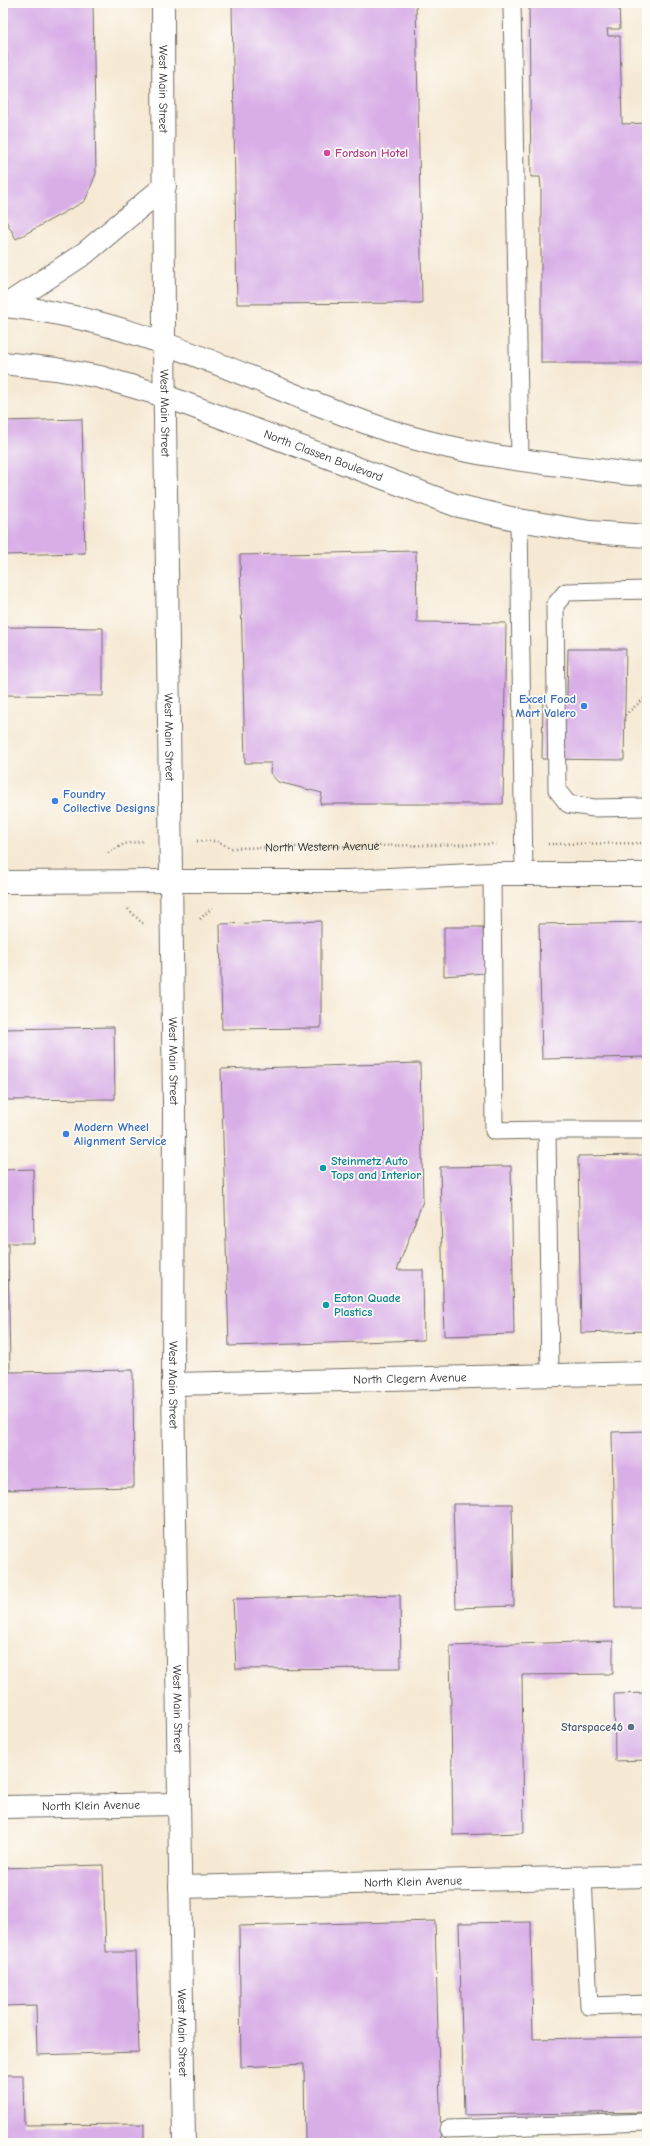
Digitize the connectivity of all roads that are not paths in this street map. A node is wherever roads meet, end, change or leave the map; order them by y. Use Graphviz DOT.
graph roads {
  1 [pos="164,3"];
  2 [pos="512,3"];
  3 [pos="165,186"];
  4 [pos="4,306"];
  5 [pos="164,342"];
  6 [pos="3,363"];
  7 [pos="165,396"];
  8 [pos="520,459"];
  9 [pos="647,473"];
  10 [pos="519,520"];
  11 [pos="647,536"];
  12 [pos="647,590"];
  13 [pos="647,808"];
  14 [pos="492,874"];
  15 [pos="524,874"];
  16 [pos="647,874"];
  17 [pos="170,881"];
  18 [pos="3,882"];
  19 [pos="547,1130"];
  20 [pos="647,1130"];
  21 [pos="647,1374"];
  22 [pos="550,1376"];
  23 [pos="173,1384"];
  24 [pos="178,1804"];
  25 [pos="3,1807"];
  26 [pos="647,1876"];
  27 [pos="583,1877"];
  28 [pos="180,1887"];
  29 [pos="647,2004"];
  30 [pos="647,2122"];
  31 [pos="448,2129"];
  32 [pos="184,2143"];
  1 -- 3 [label="main road, West Main Street"];
  2 -- 8 [label="lane"];
  3 -- 4 [label="main road"];
  3 -- 5 [label="main road, West Main Street"];
  4 -- 5 [label="main road"];
  5 -- 7 [label="main road, West Main Street"];
  5 -- 8 [label="main road"];
  6 -- 7 [label="main road, North Classen Boulevard"];
  7 -- 10 [label="main road, North Classen Boulevard"];
  7 -- 17 [label="main road, West Main Street"];
  8 -- 9 [label="main road"];
  10 -- 11 [label="main road, North Classen Boulevard"];
  10 -- 15 [label="lane"];
  12 -- 13 [label="lane"];
  14 -- 15 [label="main road"];
  14 -- 17 [label="main road"];
  14 -- 19 [label="lane"];
  15 -- 16 [label="main road"];
  17 -- 18 [label="main road"];
  17 -- 23 [label="main road, West Main Street"];
  19 -- 20 [label="lane"];
  19 -- 22 [label="lane"];
  21 -- 22 [label="main road, North Clegern Avenue"];
  22 -- 23 [label="main road, North Clegern Avenue"];
  23 -- 24 [label="main road, West Main Street"];
  24 -- 25 [label="main road, North Klein Avenue"];
  24 -- 28 [label="main road, West Main Street"];
  26 -- 27 [label="main road, North Klein Avenue"];
  27 -- 28 [label="main road, North Klein Avenue"];
  27 -- 29 [label="lane"];
  28 -- 32 [label="main road, West Main Street"];
  30 -- 31 [label="lane"];
}
